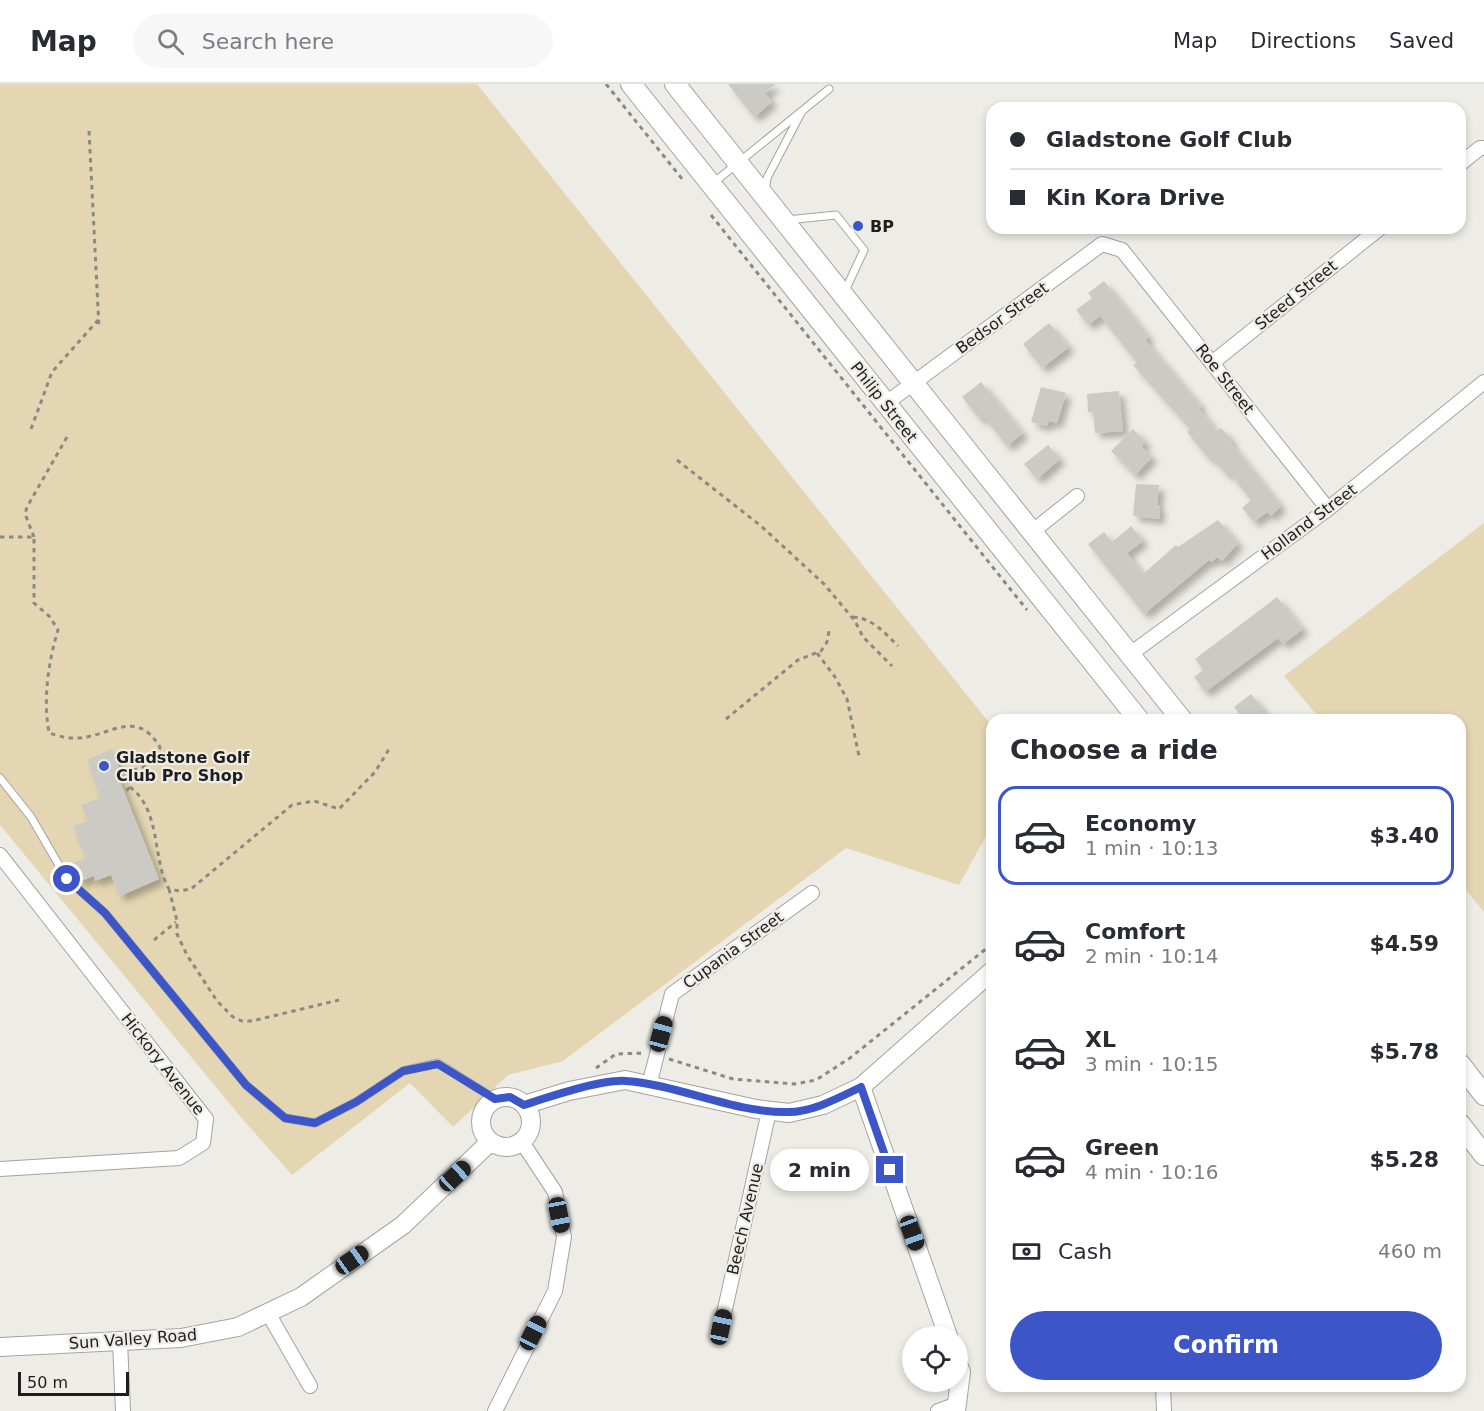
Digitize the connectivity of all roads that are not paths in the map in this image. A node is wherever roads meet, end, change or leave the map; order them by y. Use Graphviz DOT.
graph roads {
  1 [pos="631,84"];
  2 [pos="675,84"];
  3 [pos="829,89"];
  4 [pos="802,110"];
  5 [pos="1484,148"];
  6 [pos="1466,159"];
  7 [pos="737,163"];
  8 [pos="712,184"];
  9 [pos="765,196"];
  10 [pos="784,220"];
  11 [pos="1373,234"];
  12 [pos="1122,250"];
  13 [pos="843,294"];
  14 [pos="1212,363"];
  15 [pos="914,381"];
  16 [pos="1484,382"];
  17 [pos="885,404"];
  18 [pos="1077,496"];
  19 [pos="1328,509"];
  20 [pos="1033,531"];
  21 [pos="1129,655"];
  22 [pos="1134,714"];
  23 [pos="1177,714"];
  24 [pos="0,778"];
  25 [pos="0,855"];
  26 [pos="813,893"];
  27 [pos="986,977"];
  28 [pos="1466,1072"];
  29 [pos="649,1086"];
  30 [pos="861,1087"];
  31 [pos="1484,1095"];
  32 [pos="499,1096"];
  33 [pos="525,1096"];
  34 [pos="769,1111"];
  35 [pos="1466,1132"];
  36 [pos="490,1142"];
  37 [pos="522,1142"];
  38 [pos="1484,1155"];
  39 [pos="0,1168"];
  40 [pos="268,1313"];
  41 [pos="945,1326"];
  42 [pos="721,1327"];
  43 [pos="120,1341"];
  44 [pos="0,1347"];
  45 [pos="310,1386"];
  46 [pos="959,1392"];
  47 [pos="1164,1392"];
  48 [pos="957,1408"];
  49 [pos="123,1411"];
  50 [pos="495,1411"];
  51 [pos="938,1411"];
  52 [pos="1164,1411"];
  1 -- 8 [label="main road, Philip Street"];
  2 -- 7 [label="main road"];
  3 -- 4 [label="lane"];
  4 -- 7 [label="lane"];
  4 -- 9 [label="lane"];
  5 -- 6 [label="street"];
  7 -- 8 [label="lane"];
  7 -- 9 [label="main road"];
  8 -- 17 [label="main road, Philip Street"];
  9 -- 10 [label="main road"];
  10 -- 13 [label="main road"];
  10 -- 13 [label="lane"];
  11 -- 14 [label="street, Steed Street"];
  12 -- 14 [label="street, Roe Street"];
  12 -- 15 [label="street, Bedsor Street"];
  13 -- 15 [label="main road"];
  14 -- 19 [label="street, Roe Street"];
  15 -- 17 [label="street, Bedsor Street"];
  15 -- 20 [label="main road"];
  16 -- 19 [label="street, Holland Street"];
  17 -- 22 [label="main road, Philip Street"];
  18 -- 20 [label="street"];
  19 -- 21 [label="street, Holland Street"];
  20 -- 21 [label="main road"];
  21 -- 23 [label="main road"];
  24 -- 32 [label="lane"];
  25 -- 39 [label="street, Hickory Avenue"];
  26 -- 29 [label="street, Cupania Street"];
  27 -- 30 [label="street"];
  28 -- 31 [label="main road"];
  29 -- 33 [label="street"];
  29 -- 34 [label="street"];
  30 -- 34 [label="street"];
  30 -- 41 [label="street"];
  32 -- 33 [label="street"];
  32 -- 36 [label="street"];
  33 -- 37 [label="street"];
  34 -- 42 [label="street, Beech Avenue"];
  35 -- 38 [label="main road"];
  36 -- 37 [label="street"];
  36 -- 40 [label="street, Sun Valley Road"];
  37 -- 50 [label="street"];
  40 -- 43 [label="street, Sun Valley Road"];
  40 -- 45 [label="street"];
  43 -- 44 [label="street, Sun Valley Road"];
  43 -- 49 [label="street"];
  46 -- 48 [label="street"];
  47 -- 52 [label="street"];
  48 -- 51 [label="street"];
}
